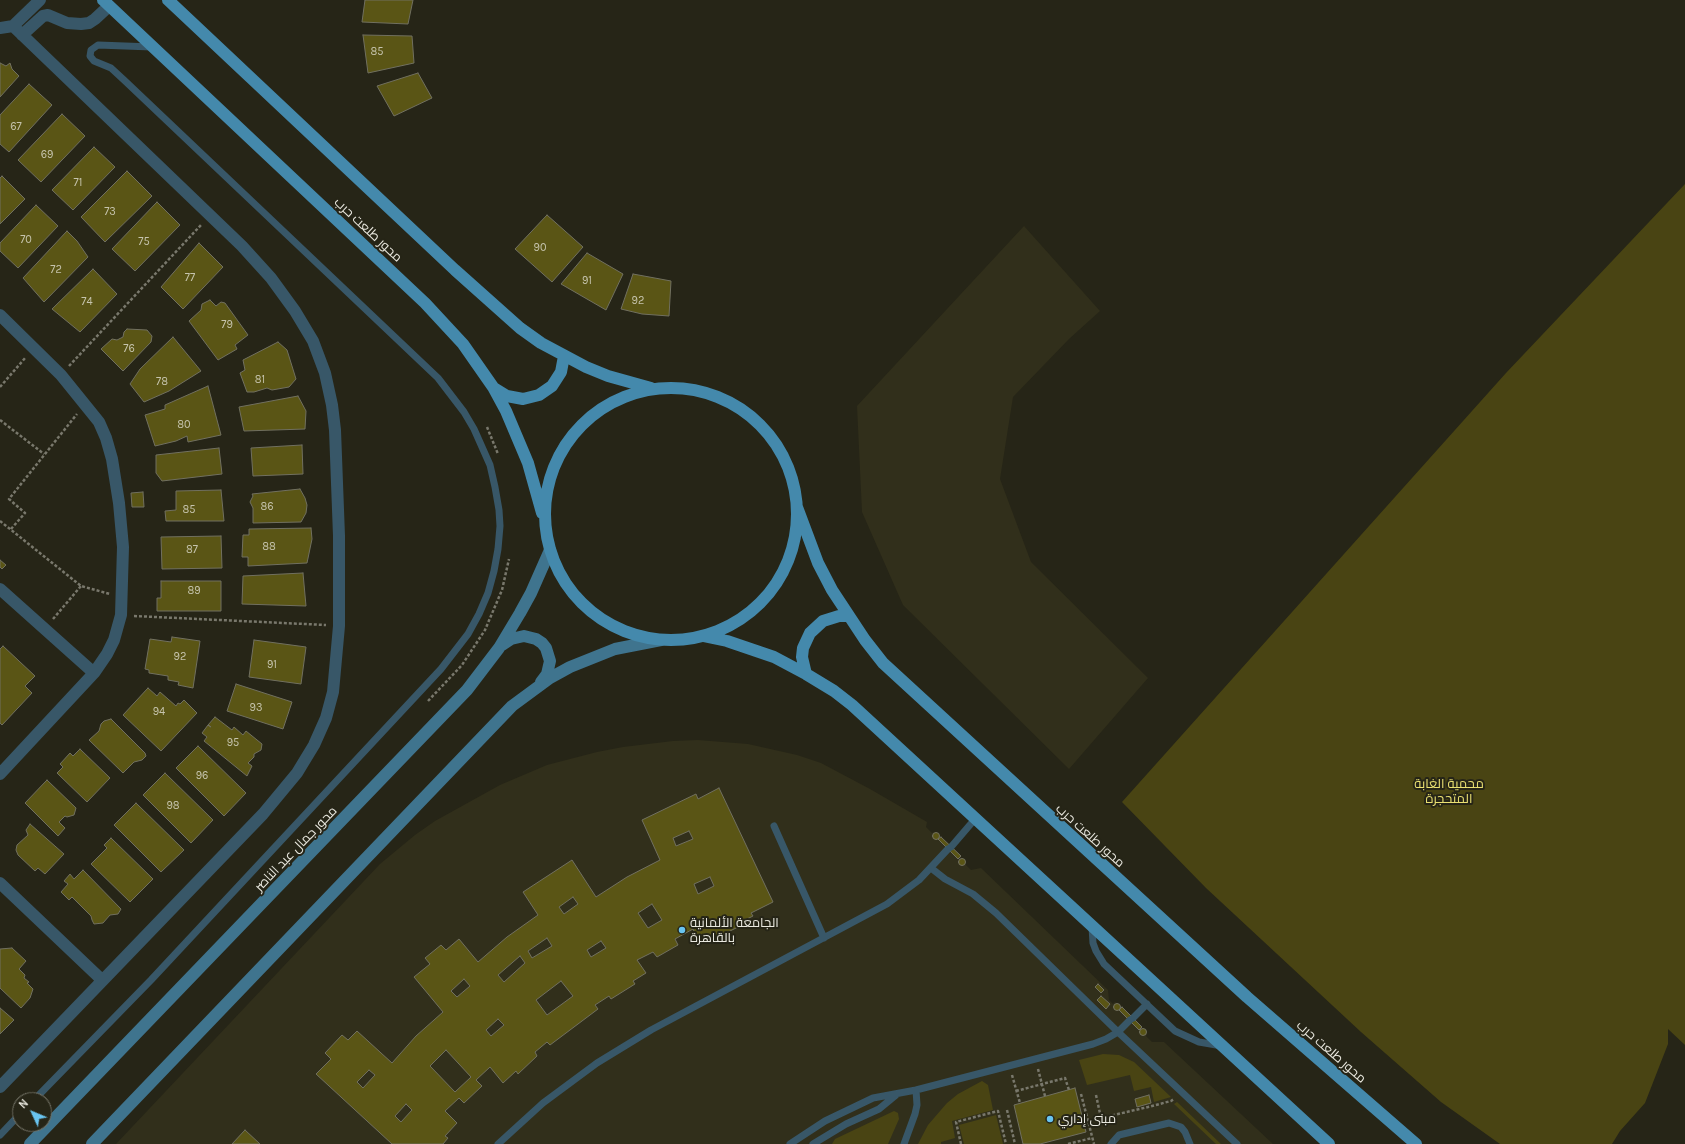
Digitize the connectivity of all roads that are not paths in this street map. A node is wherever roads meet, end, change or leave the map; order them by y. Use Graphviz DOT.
graph roads {
  1 [pos="40,0"];
  2 [pos="168,0"];
  3 [pos="106,3"];
  4 [pos="13,26"];
  5 [pos="0,28"];
  6 [pos="22,35"];
  7 [pos="152,47"];
  8 [pos="0,315"];
  9 [pos="564,356"];
  10 [pos="493,387"];
  11 [pos="654,389"];
  12 [pos="797,507"];
  13 [pos="546,527"];
  14 [pos="550,550"];
  15 [pos="0,589"];
  16 [pos="848,616"];
  17 [pos="703,636"];
  18 [pos="661,640"];
  19 [pos="499,648"];
  20 [pos="94,673"];
  21 [pos="806,674"];
  22 [pos="538,686"];
  23 [pos="0,774"];
  24 [pos="976,819"];
  25 [pos="774,826"];
  26 [pos="931,868"];
  27 [pos="0,883"];
  28 [pos="1092,927"];
  29 [pos="824,938"];
  30 [pos="102,980"];
  31 [pos="1147,1004"];
  32 [pos="1118,1032"];
  33 [pos="1222,1046"];
  34 [pos="0,1086"];
  35 [pos="916,1090"];
  36 [pos="42,1092"];
  37 [pos="896,1094"];
  38 [pos="12,1122"];
  39 [pos="0,1135"];
  40 [pos="794,1143"];
  41 [pos="30,1144"];
  42 [pos="92,1144"];
  43 [pos="498,1144"];
  44 [pos="813,1144"];
  45 [pos="904,1144"];
  46 [pos="1111,1144"];
  47 [pos="1190,1144"];
  48 [pos="1237,1144"];
  49 [pos="1329,1144"];
  50 [pos="1416,1144"];
  1 -- 4 [label="street"];
  2 -- 9 [label="main road"];
  3 -- 6 [label="street"];
  3 -- 7 [label="main road, محور طلعت حرب"];
  4 -- 5 [label="street"];
  4 -- 6 [label="street"];
  6 -- 30 [label="street"];
  7 -- 10 [label="main road, محور طلعت حرب"];
  7 -- 36 [label="lane"];
  8 -- 20 [label="street"];
  9 -- 10 [label="main road"];
  9 -- 11 [label="main road"];
  10 -- 13 [label="main road, محور طلعت حرب"];
  11 -- 12 [label="main road"];
  11 -- 13 [label="main road"];
  12 -- 16 [label="main road, محور طلعت حرب"];
  12 -- 17 [label="main road"];
  13 -- 14 [label="main road"];
  14 -- 18 [label="main road"];
  14 -- 19 [label="main road, محور جمال عبد الناصر"];
  15 -- 20 [label="street"];
  16 -- 21 [label="main road"];
  16 -- 50 [label="main road, محور طلعت حرب"];
  17 -- 18 [label="main road"];
  17 -- 21 [label="main road"];
  18 -- 22 [label="main road"];
  19 -- 22 [label="main road"];
  19 -- 41 [label="main road, محور جمال عبد الناصر"];
  20 -- 23 [label="street"];
  21 -- 24 [label="main road"];
  22 -- 42 [label="main road"];
  24 -- 26 [label="lane"];
  24 -- 28 [label="main road"];
  25 -- 29 [label="lane"];
  26 -- 29 [label="lane"];
  26 -- 32 [label="lane"];
  27 -- 30 [label="street"];
  28 -- 31 [label="lane"];
  28 -- 33 [label="main road"];
  29 -- 43 [label="lane"];
  30 -- 34 [label="street"];
  31 -- 32 [label="lane"];
  31 -- 33 [label="lane"];
  32 -- 35 [label="lane"];
  32 -- 48 [label="lane"];
  33 -- 49 [label="main road"];
  35 -- 37 [label="lane"];
  35 -- 45 [label="lane"];
  37 -- 40 [label="lane"];
  37 -- 44 [label="lane"];
  38 -- 39 [label="lane"];
  46 -- 47 [label="lane"];
}
